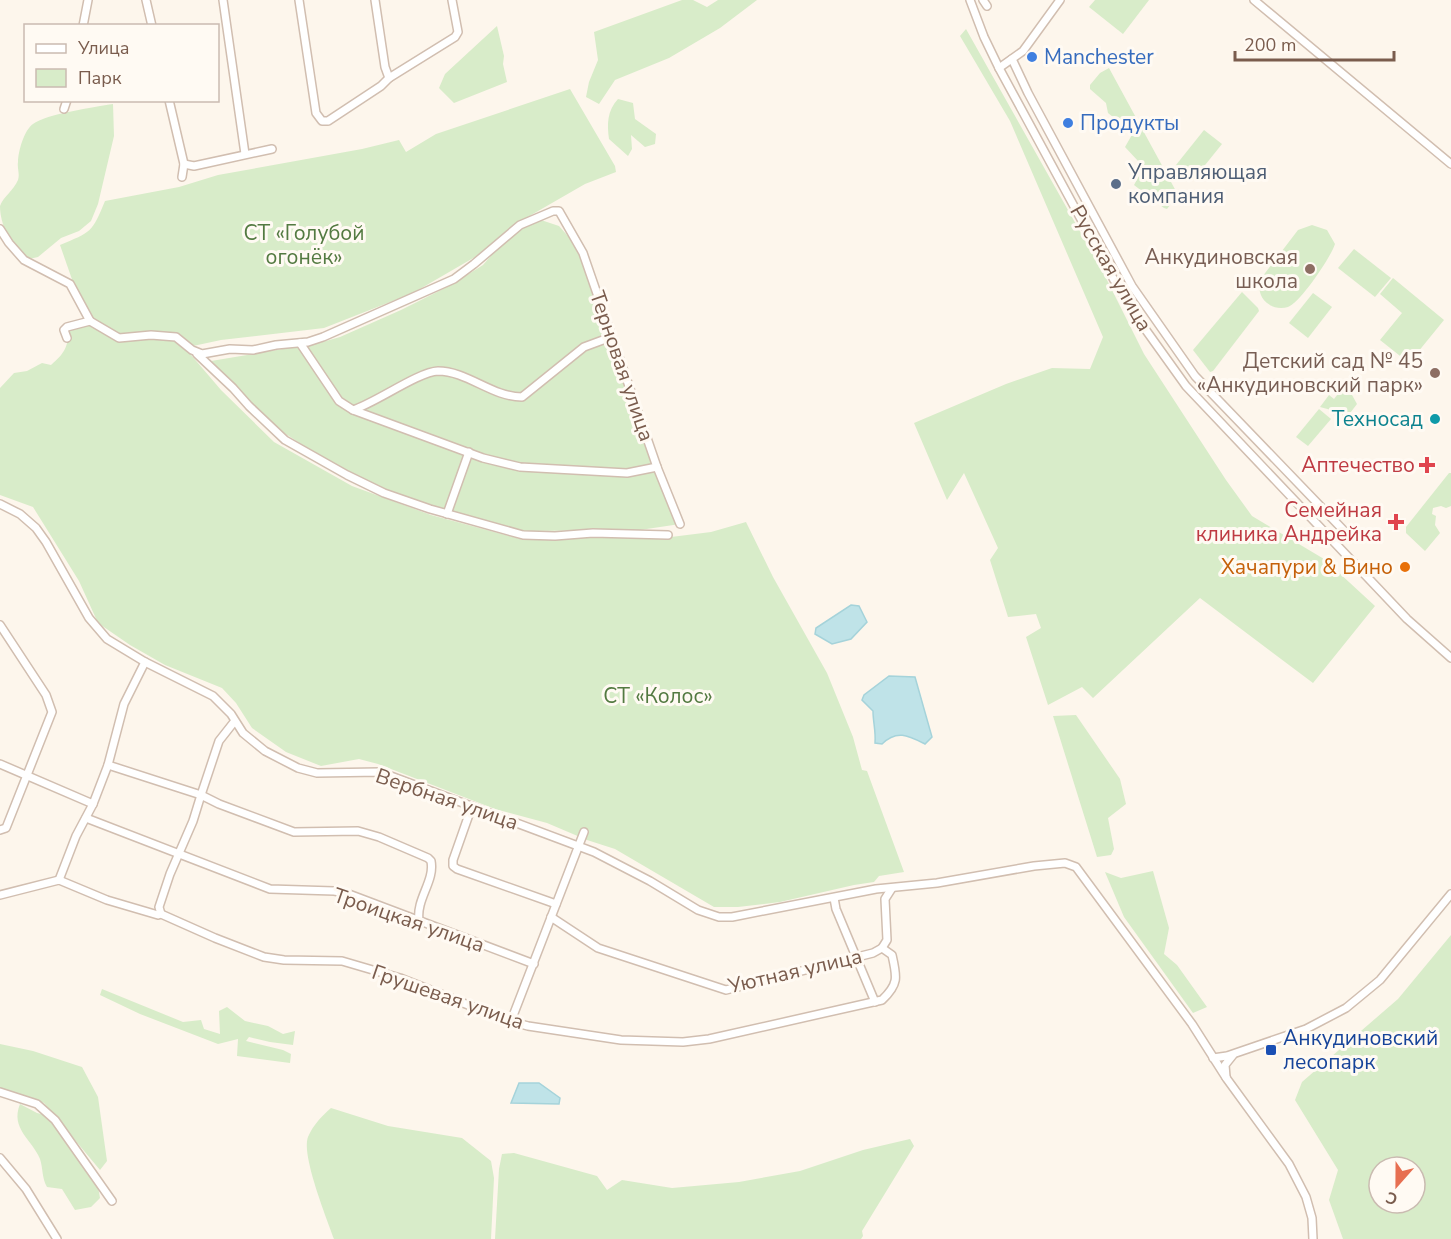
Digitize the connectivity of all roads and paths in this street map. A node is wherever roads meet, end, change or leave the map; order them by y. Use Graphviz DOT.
graph roads {
  1 [pos="88,0"];
  2 [pos="146,0"];
  3 [pos="223,0"];
  4 [pos="298,0"];
  5 [pos="375,0"];
  6 [pos="452,0"];
  7 [pos="970,0"];
  8 [pos="1060,0"];
  9 [pos="1254,0"];
  10 [pos="83,24"];
  11 [pos="152,24"];
  12 [pos="1012,58"];
  13 [pos="999,68"];
  14 [pos="389,78"];
  15 [pos="66,102"];
  16 [pos="169,102"];
  17 [pos="64,110"];
  18 [pos="272,149"];
  19 [pos="245,154"];
  20 [pos="184,164"];
  21 [pos="1451,164"];
  22 [pos="182,177"];
  23 [pos="0,229"];
  24 [pos="90,321"];
  25 [pos="611,337"];
  26 [pos="67,338"];
  27 [pos="300,343"];
  28 [pos="196,352"];
  29 [pos="353,410"];
  30 [pos="469,452"];
  31 [pos="657,466"];
  32 [pos="0,504"];
  33 [pos="447,514"];
  34 [pos="680,524"];
  35 [pos="668,535"];
  36 [pos="1350,537"];
  37 [pos="0,625"];
  38 [pos="1451,658"];
  39 [pos="145,662"];
  40 [pos="234,722"];
  41 [pos="0,764"];
  42 [pos="108,765"];
  43 [pos="28,774"];
  44 [pos="201,795"];
  45 [pos="93,804"];
  46 [pos="472,806"];
  47 [pos="86,818"];
  48 [pos="0,830"];
  49 [pos="584,832"];
  50 [pos="579,848"];
  51 [pos="179,854"];
  52 [pos="59,880"];
  53 [pos="892,888"];
  54 [pos="1451,894"];
  55 [pos="0,895"];
  56 [pos="834,898"];
  57 [pos="556,904"];
  58 [pos="162,914"];
  59 [pos="551,917"];
  60 [pos="419,920"];
  61 [pos="882,948"];
  62 [pos="856,958"];
  63 [pos="534,964"];
  64 [pos="875,1002"];
  65 [pos="511,1022"];
  66 [pos="1235,1053"];
  67 [pos="1213,1058"];
  68 [pos="1227,1079"];
  69 [pos="0,1092"];
  70 [pos="0,1158"];
  71 [pos="112,1201"];
  72 [pos="57,1239"];
  73 [pos="1313,1239"];
  1 -- 10 [label="street"];
  2 -- 11 [label="street"];
  3 -- 19 [label="street"];
  4 -- 14 [label="street"];
  5 -- 14 [label="street"];
  6 -- 14 [label="street"];
  7 -- 13 [label="street, Русская улица"];
  8 -- 12 [label="street"];
  9 -- 21 [label="street"];
  12 -- 13 [label="street"];
  12 -- 36 [label="street"];
  13 -- 38 [label="street, Русская улица"];
  15 -- 17 [label="street"];
  16 -- 20 [label="street"];
  18 -- 19 [label="street"];
  19 -- 20 [label="street"];
  20 -- 22 [label="street"];
  23 -- 24 [label="street"];
  24 -- 26 [label="street"];
  24 -- 28 [label="street"];
  25 -- 27 [label="street, Терновая улица"];
  25 -- 29 [label="street"];
  25 -- 31 [label="street, Терновая улица"];
  27 -- 28 [label="street"];
  27 -- 29 [label="street"];
  28 -- 33 [label="street"];
  29 -- 30 [label="street"];
  30 -- 31 [label="street"];
  30 -- 33 [label="street"];
  31 -- 34 [label="street, Терновая улица"];
  32 -- 39 [label="street, Вербная улица"];
  33 -- 35 [label="street"];
  37 -- 43 [label="street"];
  39 -- 40 [label="street, Вербная улица"];
  39 -- 42 [label="street"];
  40 -- 44 [label="street"];
  40 -- 46 [label="street, Вербная улица"];
  41 -- 43 [label="street"];
  42 -- 44 [label="street"];
  42 -- 45 [label="street"];
  43 -- 45 [label="street"];
  43 -- 48 [label="street"];
  44 -- 51 [label="street"];
  44 -- 60 [label="street"];
  45 -- 47 [label="street"];
  46 -- 50 [label="street, Вербная улица"];
  46 -- 57 [label="street"];
  47 -- 51 [label="street, Троицкая улица"];
  47 -- 52 [label="street"];
  49 -- 50 [label="street"];
  50 -- 56 [label="street, Вербная улица"];
  50 -- 57 [label="street"];
  51 -- 58 [label="street"];
  51 -- 60 [label="street, Троицкая улица"];
  52 -- 55 [label="street"];
  52 -- 58 [label="street, Грушевая улица"];
  53 -- 56 [label="street, Вербная улица"];
  53 -- 61 [label="street, Уютная улица"];
  53 -- 67 [label="street, Вербная улица"];
  54 -- 66 [label="street"];
  56 -- 62 [label="street"];
  57 -- 59 [label="street"];
  58 -- 65 [label="street, Грушевая улица"];
  59 -- 62 [label="street, Уютная улица"];
  59 -- 63 [label="street"];
  60 -- 63 [label="street, Троицкая улица"];
  61 -- 62 [label="street, Уютная улица"];
  61 -- 64 [label="street"];
  62 -- 64 [label="street"];
  63 -- 65 [label="street"];
  64 -- 65 [label="street, Грушевая улица"];
  66 -- 67 [label="street"];
  66 -- 68 [label="street"];
  67 -- 68 [label="street"];
  68 -- 73 [label="street"];
  69 -- 71 [label="street"];
  70 -- 72 [label="street"];
}
